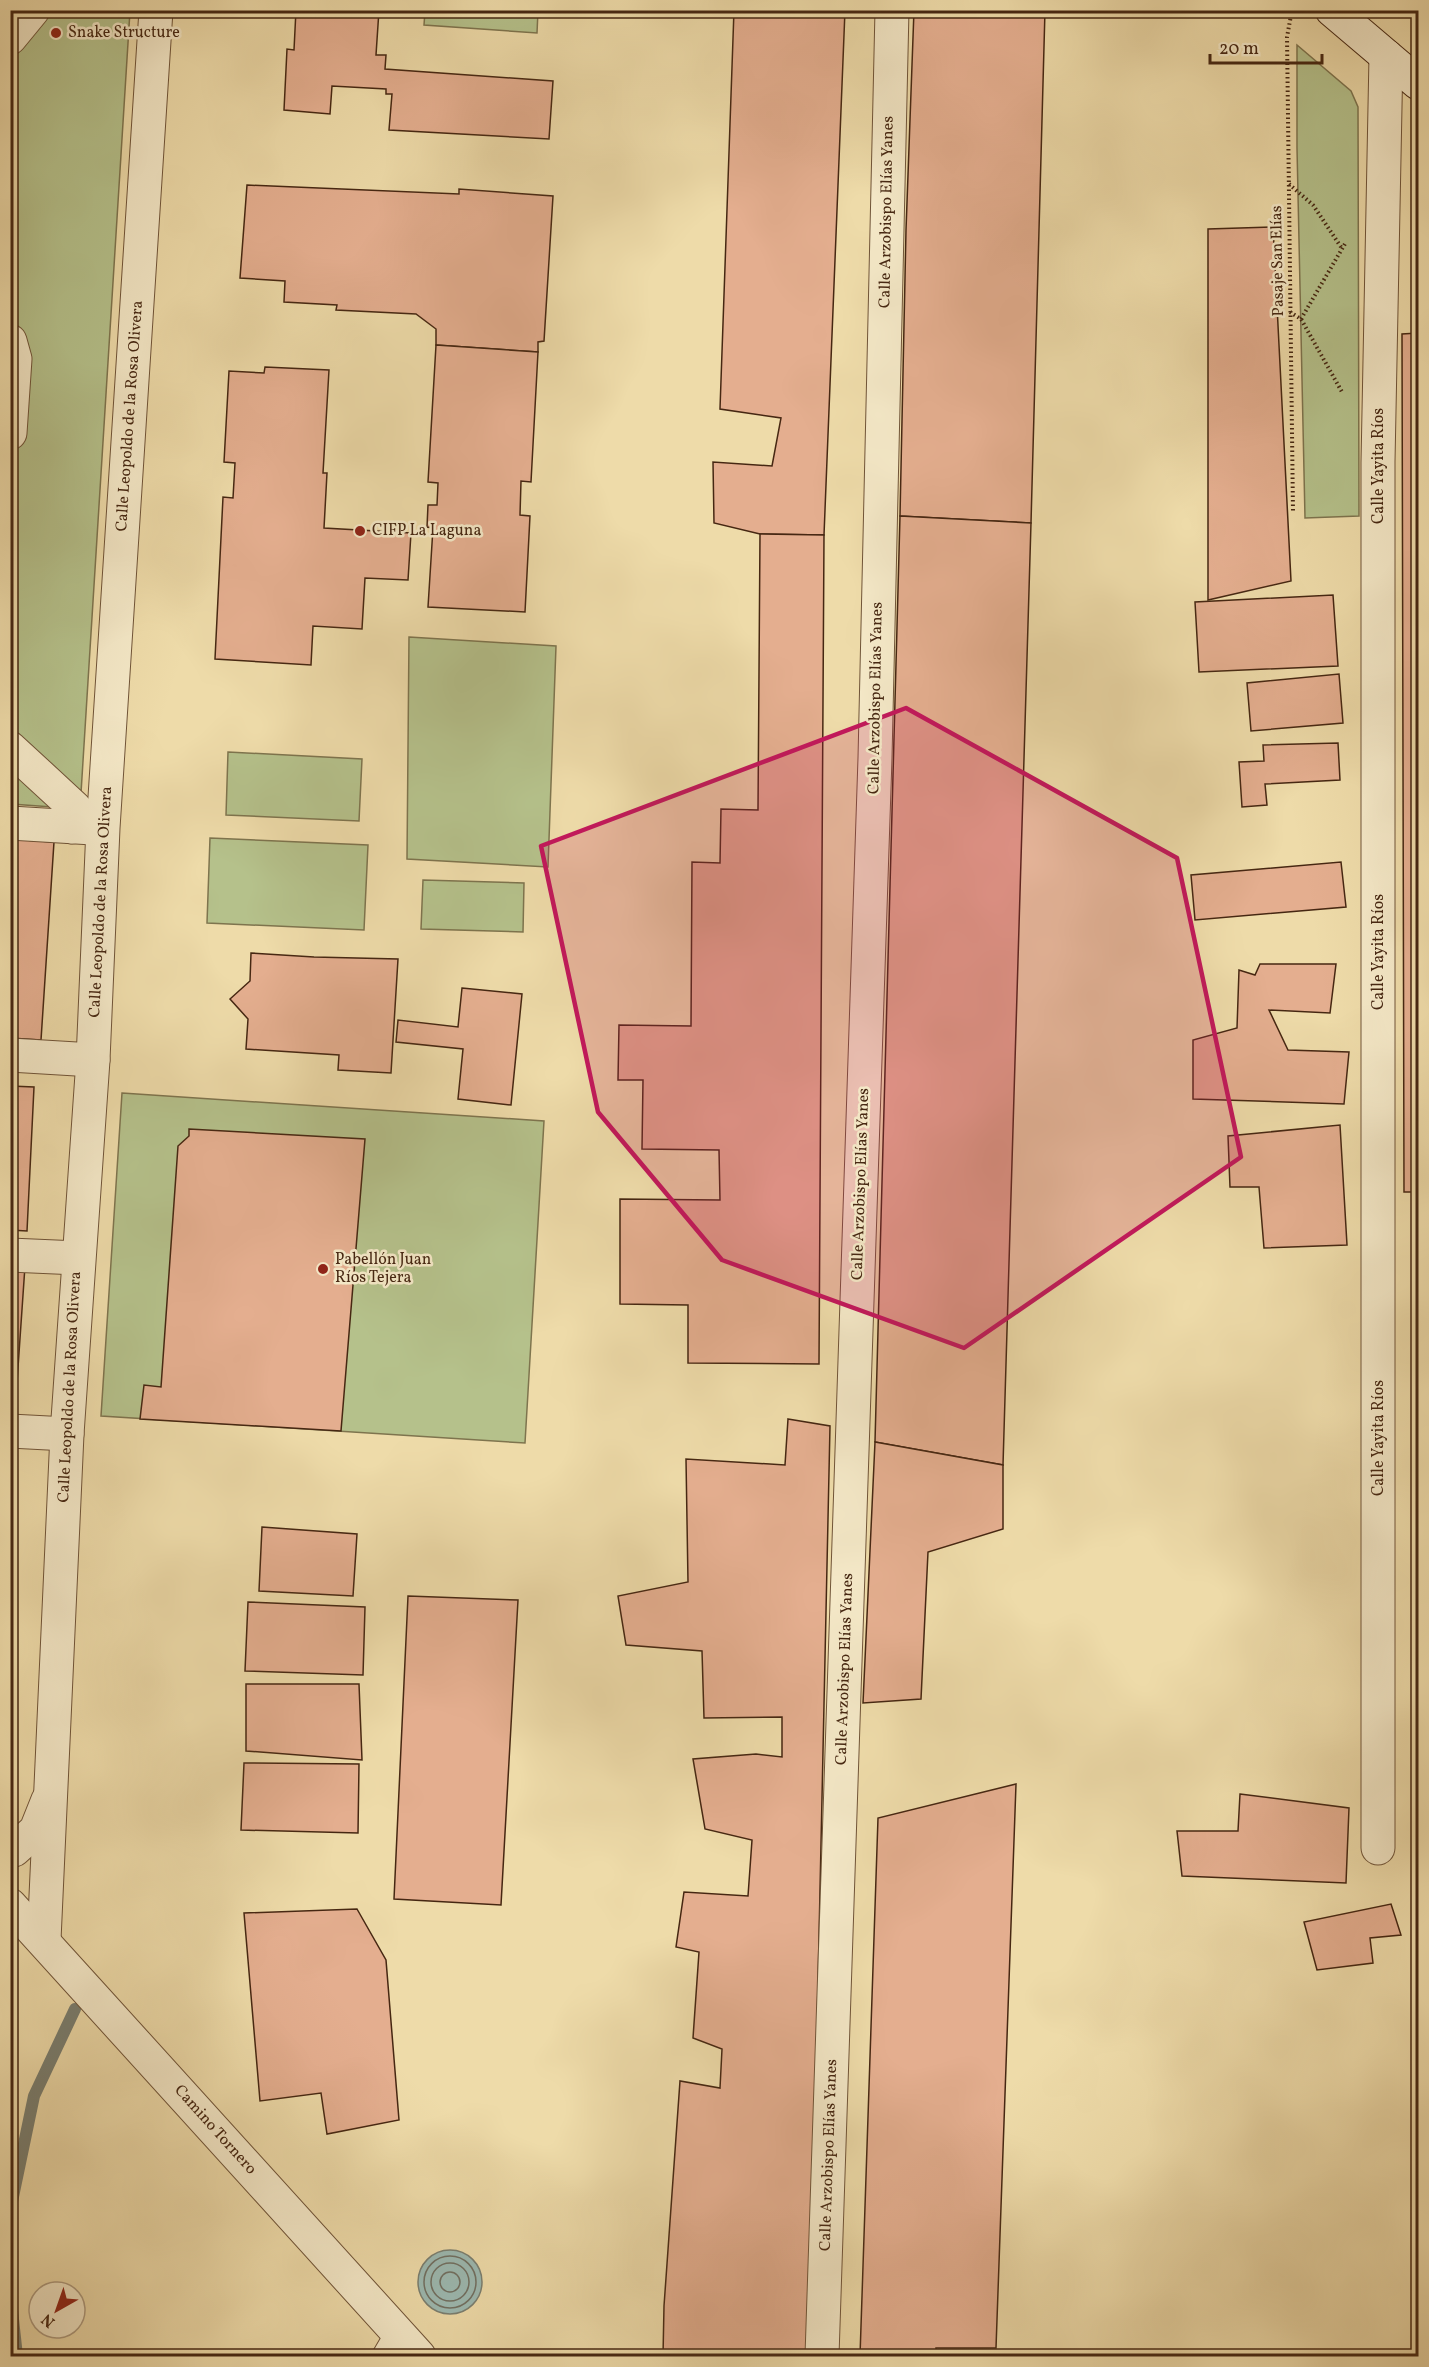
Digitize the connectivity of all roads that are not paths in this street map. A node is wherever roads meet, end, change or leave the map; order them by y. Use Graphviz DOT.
graph roads {
  1 [pos="33,10"];
  2 [pos="156,10"];
  3 [pos="892,10"];
  4 [pos="1332,10"];
  5 [pos="10,38"];
  6 [pos="1386,56"];
  7 [pos="1419,83"];
  8 [pos="10,341"];
  9 [pos="10,433"];
  10 [pos="10,748"];
  11 [pos="10,823"];
  12 [pos="88,828"];
  13 [pos="10,1055"];
  14 [pos="93,1060"];
  15 [pos="10,1255"];
  16 [pos="78,1258"];
  17 [pos="10,1431"];
  18 [pos="66,1434"];
  19 [pos="51,1793"];
  20 [pos="1378,1848"];
  21 [pos="10,1851"];
  22 [pos="10,1905"];
  23 [pos="44,1940"];
  24 [pos="389,2344"];
  25 [pos="418,2356"];
  26 [pos="822,2356"];
  1 -- 5 [label="street"];
  2 -- 12 [label="street, Calle Leopoldo de la Rosa Olivera"];
  3 -- 26 [label="street, Calle Arzobispo Elías Yanes"];
  4 -- 6 [label="street"];
  6 -- 7 [label="street"];
  6 -- 20 [label="street, Calle Yayita Ríos"];
  8 -- 9 [label="street"];
  10 -- 12 [label="street"];
  11 -- 12 [label="street"];
  12 -- 14 [label="street, Calle Leopoldo de la Rosa Olivera"];
  13 -- 14 [label="street"];
  14 -- 16 [label="street, Calle Leopoldo de la Rosa Olivera"];
  15 -- 16 [label="street"];
  16 -- 18 [label="street, Calle Leopoldo de la Rosa Olivera"];
  17 -- 18 [label="street"];
  18 -- 19 [label="street, Calle Leopoldo de la Rosa Olivera"];
  19 -- 21 [label="street, Calle Leopoldo de la Rosa Olivera"];
  19 -- 23 [label="street, Calle Leopoldo de la Rosa Olivera"];
  22 -- 23 [label="street, Camino Tornero"];
  23 -- 24 [label="street, Camino Tornero"];
  24 -- 25 [label="street, Camino Tornero"];
}
